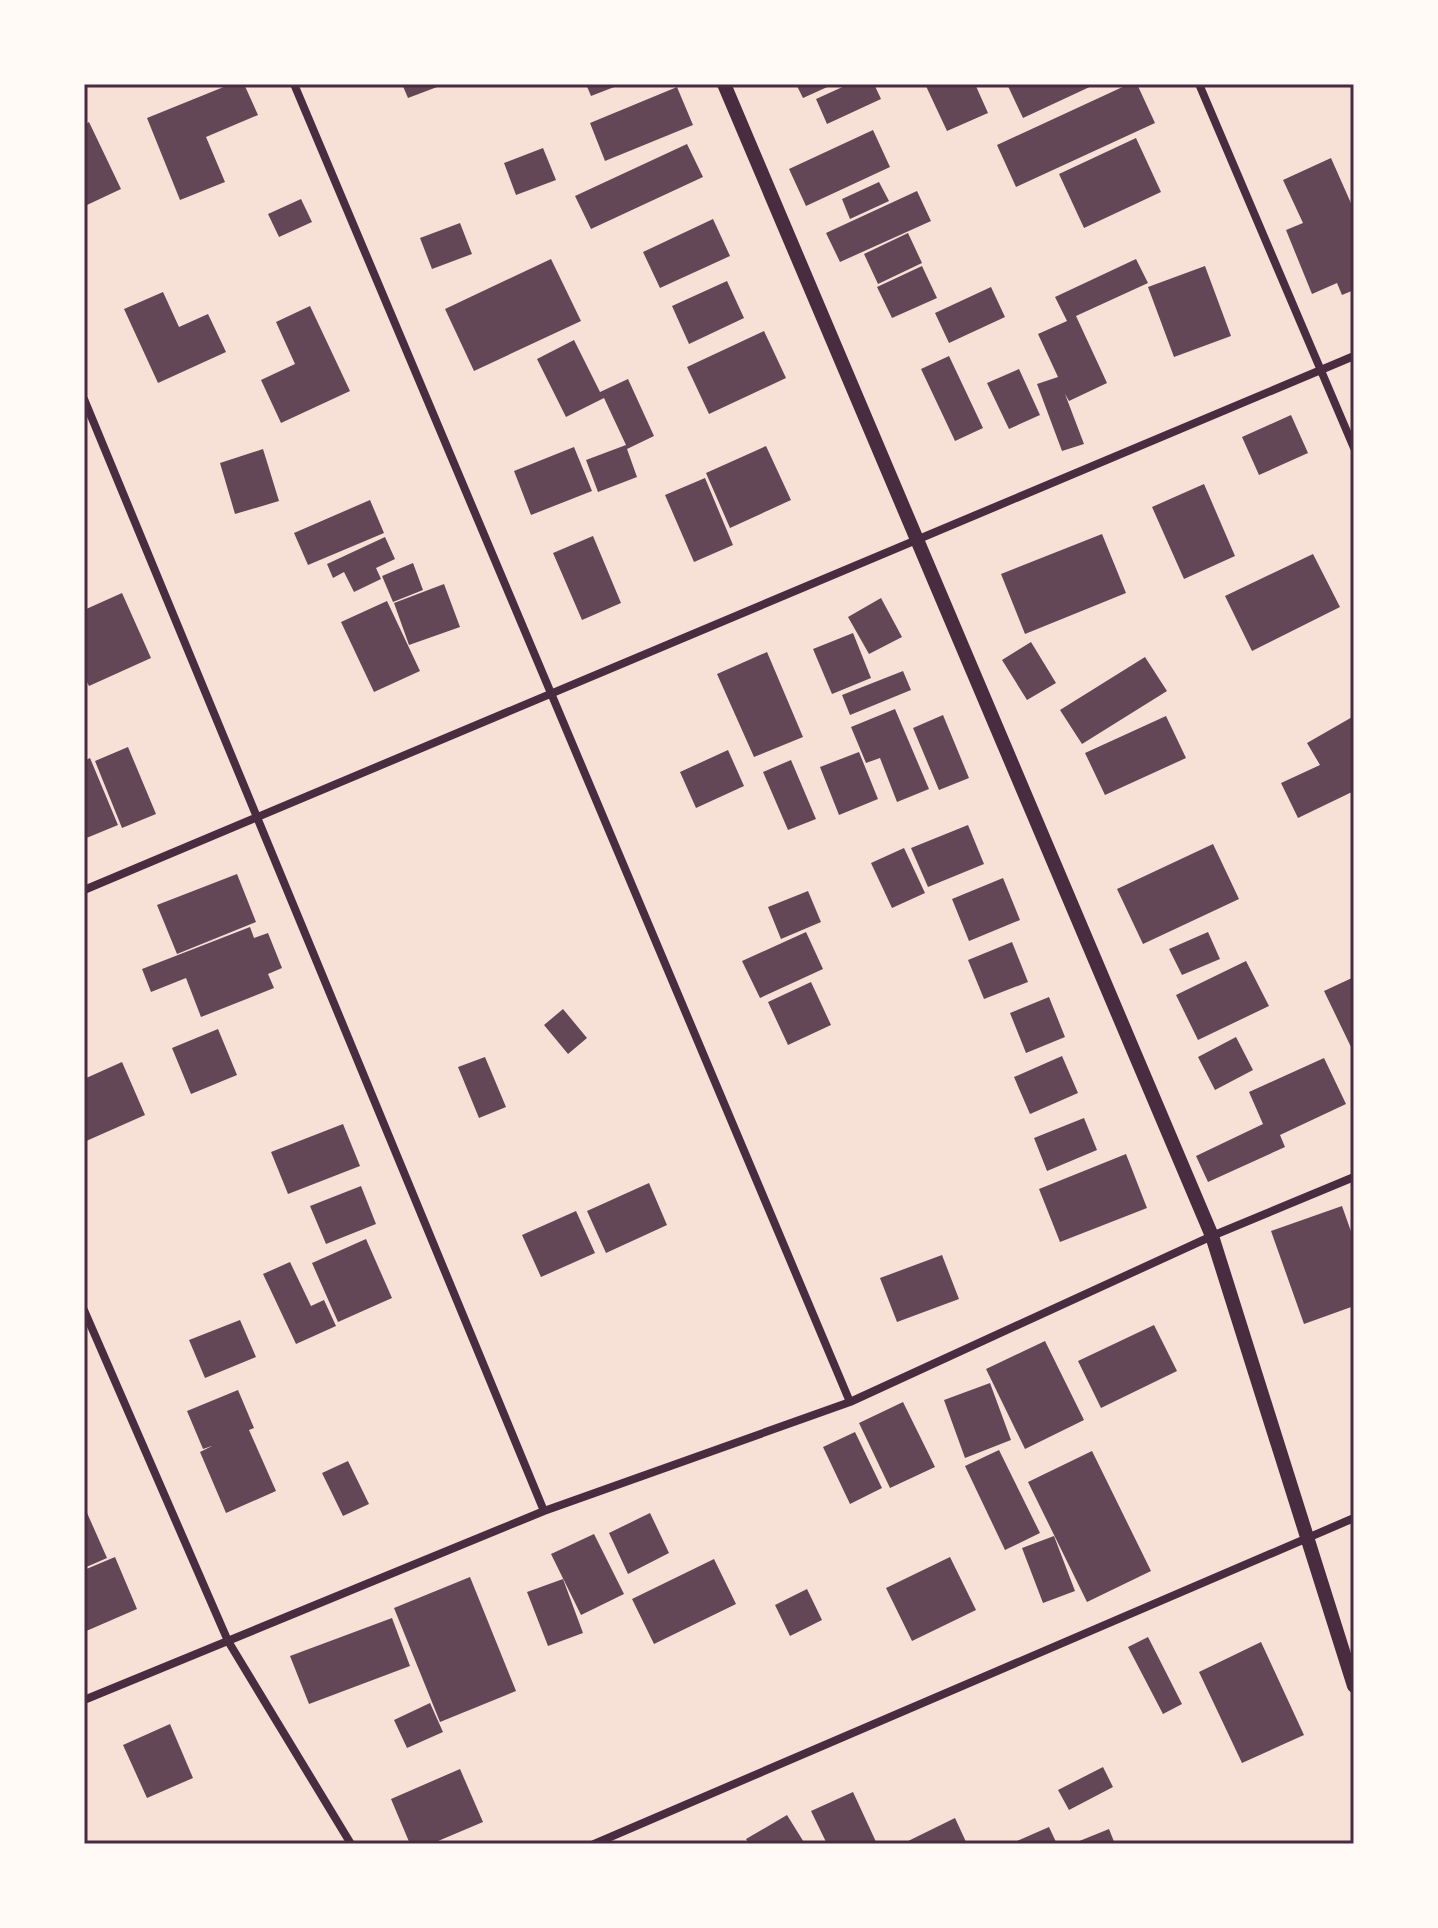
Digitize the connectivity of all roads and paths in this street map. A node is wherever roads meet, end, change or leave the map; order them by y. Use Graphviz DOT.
graph roads {
  1 [pos="294,84"];
  2 [pos="724,84"];
  3 [pos="1199,84"];
  4 [pos="1354,356"];
  5 [pos="1322,369"];
  6 [pos="84,399"];
  7 [pos="1354,448"];
  8 [pos="918,541"];
  9 [pos="552,694"];
  10 [pos="257,817"];
  11 [pos="84,890"];
  12 [pos="1354,1177"];
  13 [pos="1212,1236"];
  14 [pos="84,1310"];
  15 [pos="850,1402"];
  16 [pos="544,1511"];
  17 [pos="1354,1518"];
  18 [pos="1309,1538"];
  19 [pos="228,1641"];
  20 [pos="1354,1686"];
  21 [pos="84,1700"];
  22 [pos="351,1844"];
  23 [pos="594,1844"];
  1 -- 9 [label="street"];
  2 -- 8 [label="street"];
  3 -- 5 [label="street"];
  4 -- 5 [label="street"];
  5 -- 7 [label="street"];
  5 -- 8 [label="street"];
  6 -- 10 [label="street"];
  8 -- 9 [label="street"];
  8 -- 13 [label="street"];
  9 -- 10 [label="street"];
  9 -- 15 [label="street"];
  10 -- 11 [label="street"];
  10 -- 16 [label="street"];
  12 -- 13 [label="street"];
  13 -- 15 [label="street"];
  13 -- 18 [label="street"];
  14 -- 19 [label="street"];
  15 -- 16 [label="street"];
  16 -- 19 [label="street"];
  17 -- 18 [label="street"];
  18 -- 20 [label="street"];
  18 -- 23 [label="street"];
  19 -- 21 [label="street"];
  19 -- 22 [label="street"];
}
